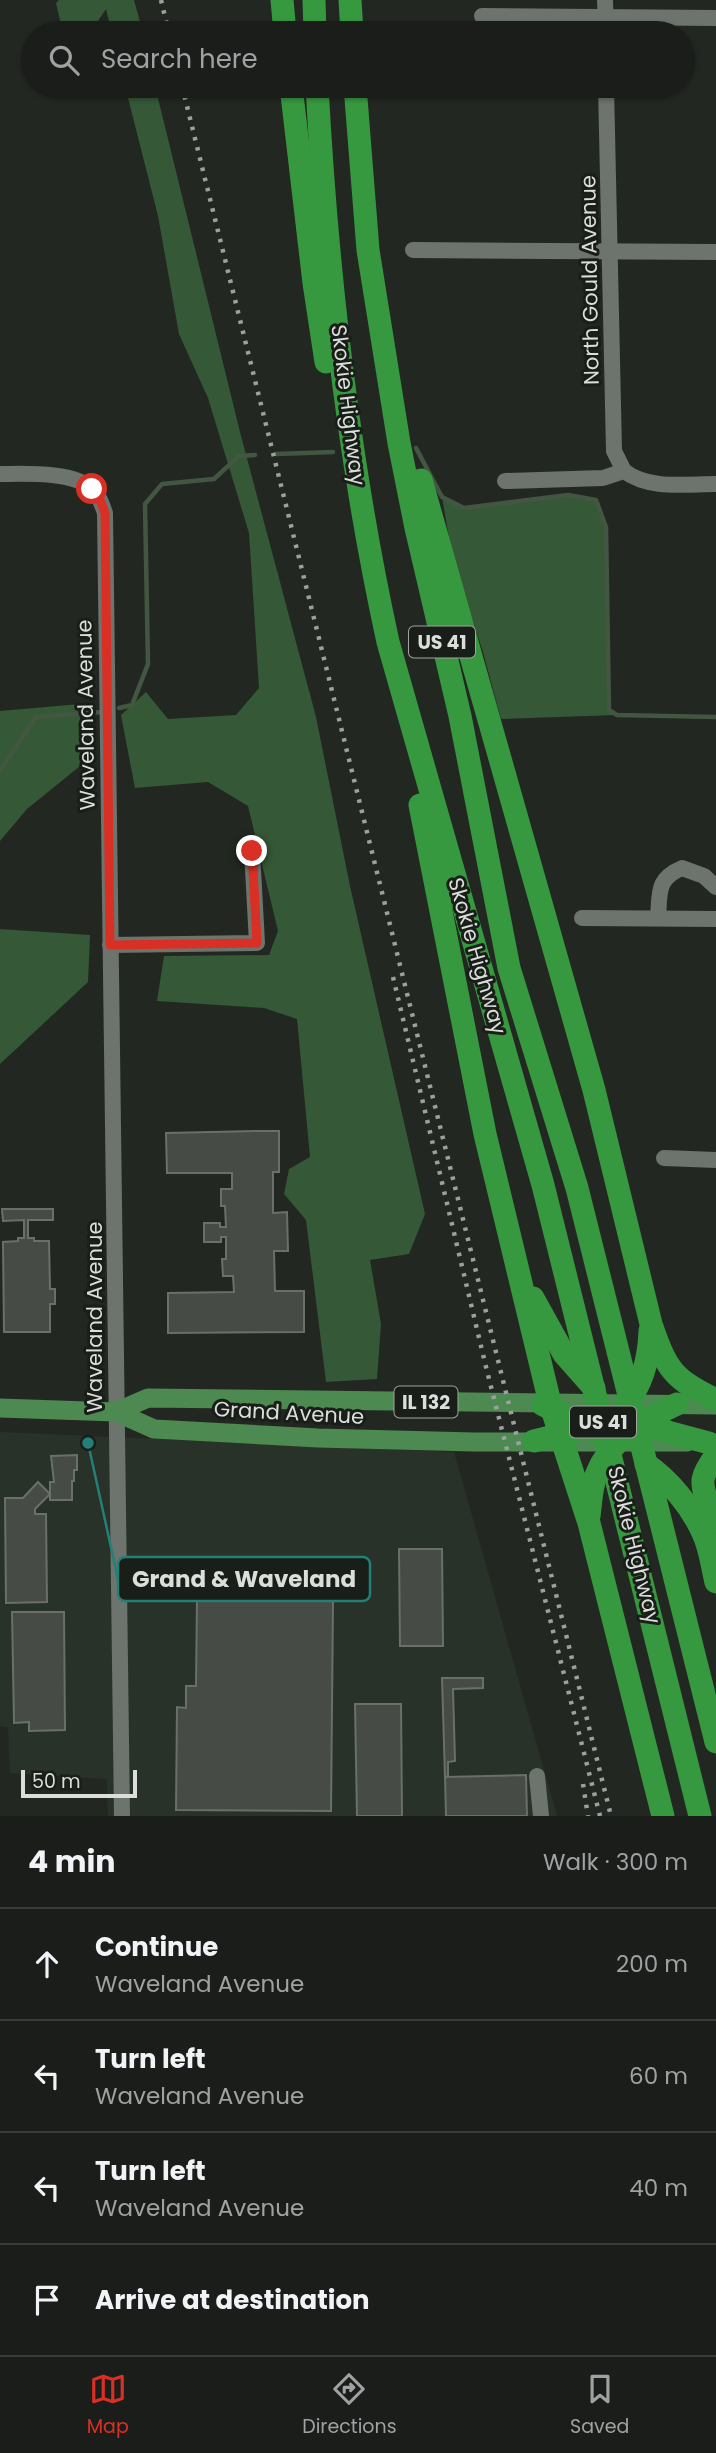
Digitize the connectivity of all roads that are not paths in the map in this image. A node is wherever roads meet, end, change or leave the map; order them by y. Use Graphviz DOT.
graph roads {
  1 [pos="282,0"];
  2 [pos="314,0"];
  3 [pos="350,0"];
  4 [pos="605,0"];
  5 [pos="482,16"];
  6 [pos="716,18"];
  7 [pos="284,21"];
  8 [pos="314,21"];
  9 [pos="351,21"];
  10 [pos="544,21"];
  11 [pos="605,21"];
  12 [pos="674,21"];
  13 [pos="292,98"];
  14 [pos="318,98"];
  15 [pos="356,98"];
  16 [pos="606,98"];
  17 [pos="413,250"];
  18 [pos="611,252"];
  19 [pos="716,253"];
  20 [pos="381,318"];
  21 [pos="624,471"];
  22 [pos="0,474"];
  23 [pos="505,481"];
  24 [pos="716,484"];
  25 [pos="369,556"];
  26 [pos="388,642"];
  27 [pos="252,851"];
  28 [pos="716,887"];
  29 [pos="582,918"];
  30 [pos="658,918"];
  31 [pos="716,919"];
  32 [pos="110,945"];
  33 [pos="664,1158"];
  34 [pos="716,1160"];
  35 [pos="521,1278"];
  36 [pos="651,1324"];
  37 [pos="716,1402"];
  38 [pos="677,1404"];
  39 [pos="546,1405"];
  40 [pos="617,1406"];
  41 [pos="0,1408"];
  42 [pos="116,1412"];
  43 [pos="643,1423"];
  44 [pos="589,1427"];
  45 [pos="562,1439"];
  46 [pos="534,1441"];
  47 [pos="615,1443"];
  48 [pos="714,1447"];
  49 [pos="589,1523"];
  50 [pos="704,1534"];
  51 [pos="716,1582"];
  52 [pos="716,1742"];
  53 [pos="537,1776"];
  54 [pos="121,1816"];
  55 [pos="541,1816"];
  56 [pos="664,1816"];
  57 [pos="700,1816"];
  1 -- 7 [label="highway"];
  2 -- 8 [label="highway"];
  3 -- 9 [label="highway"];
  4 -- 11 [label="street"];
  5 -- 10 [label="street"];
  6 -- 12 [label="street"];
  13 -- 25 [label="highway"];
  14 -- 25 [label="highway, Skokie Highway / US 41"];
  15 -- 20 [label="highway, Skokie Highway / US 41"];
  16 -- 18 [label="street, North Gould Avenue"];
  17 -- 18 [label="street"];
  18 -- 19 [label="street"];
  18 -- 21 [label="street, North Gould Avenue"];
  20 -- 36 [label="highway"];
  20 -- 52 [label="highway, Skokie Highway / US 41"];
  21 -- 23 [label="street"];
  21 -- 24 [label="street"];
  22 -- 32 [label="street, Waveland Avenue"];
  25 -- 26 [label="highway, Skokie Highway / US 41"];
  26 -- 35 [label="highway"];
  26 -- 57 [label="highway, Skokie Highway / US 41"];
  27 -- 32 [label="street"];
  28 -- 30 [label="street"];
  29 -- 30 [label="street"];
  30 -- 31 [label="street"];
  32 -- 42 [label="street, Waveland Avenue"];
  33 -- 34 [label="street"];
  35 -- 39 [label="highway"];
  35 -- 40 [label="highway"];
  36 -- 37 [label="highway"];
  36 -- 40 [label="highway"];
  37 -- 38 [label="main road, Grand Avenue / IL 132"];
  38 -- 40 [label="main road, Grand Avenue / IL 132"];
  38 -- 43 [label="highway"];
  39 -- 40 [label="main road, Grand Avenue / IL 132"];
  39 -- 42 [label="main road, Grand Avenue / IL 132"];
  39 -- 44 [label="highway"];
  39 -- 45 [label="highway"];
  40 -- 43 [label="highway"];
  40 -- 44 [label="highway"];
  41 -- 42 [label="main road, Grand Avenue / IL 132"];
  42 -- 46 [label="main road, Grand Avenue / IL 132"];
  42 -- 54 [label="street, Waveland Avenue"];
  43 -- 47 [label="highway"];
  43 -- 48 [label="highway"];
  44 -- 45 [label="highway"];
  44 -- 47 [label="highway"];
  45 -- 46 [label="highway"];
  45 -- 47 [label="main road"];
  45 -- 49 [label="highway"];
  47 -- 48 [label="main road"];
  47 -- 49 [label="highway"];
  47 -- 50 [label="highway"];
  48 -- 50 [label="highway"];
  49 -- 56 [label="highway"];
  50 -- 51 [label="highway"];
  53 -- 55 [label="street"];
}
